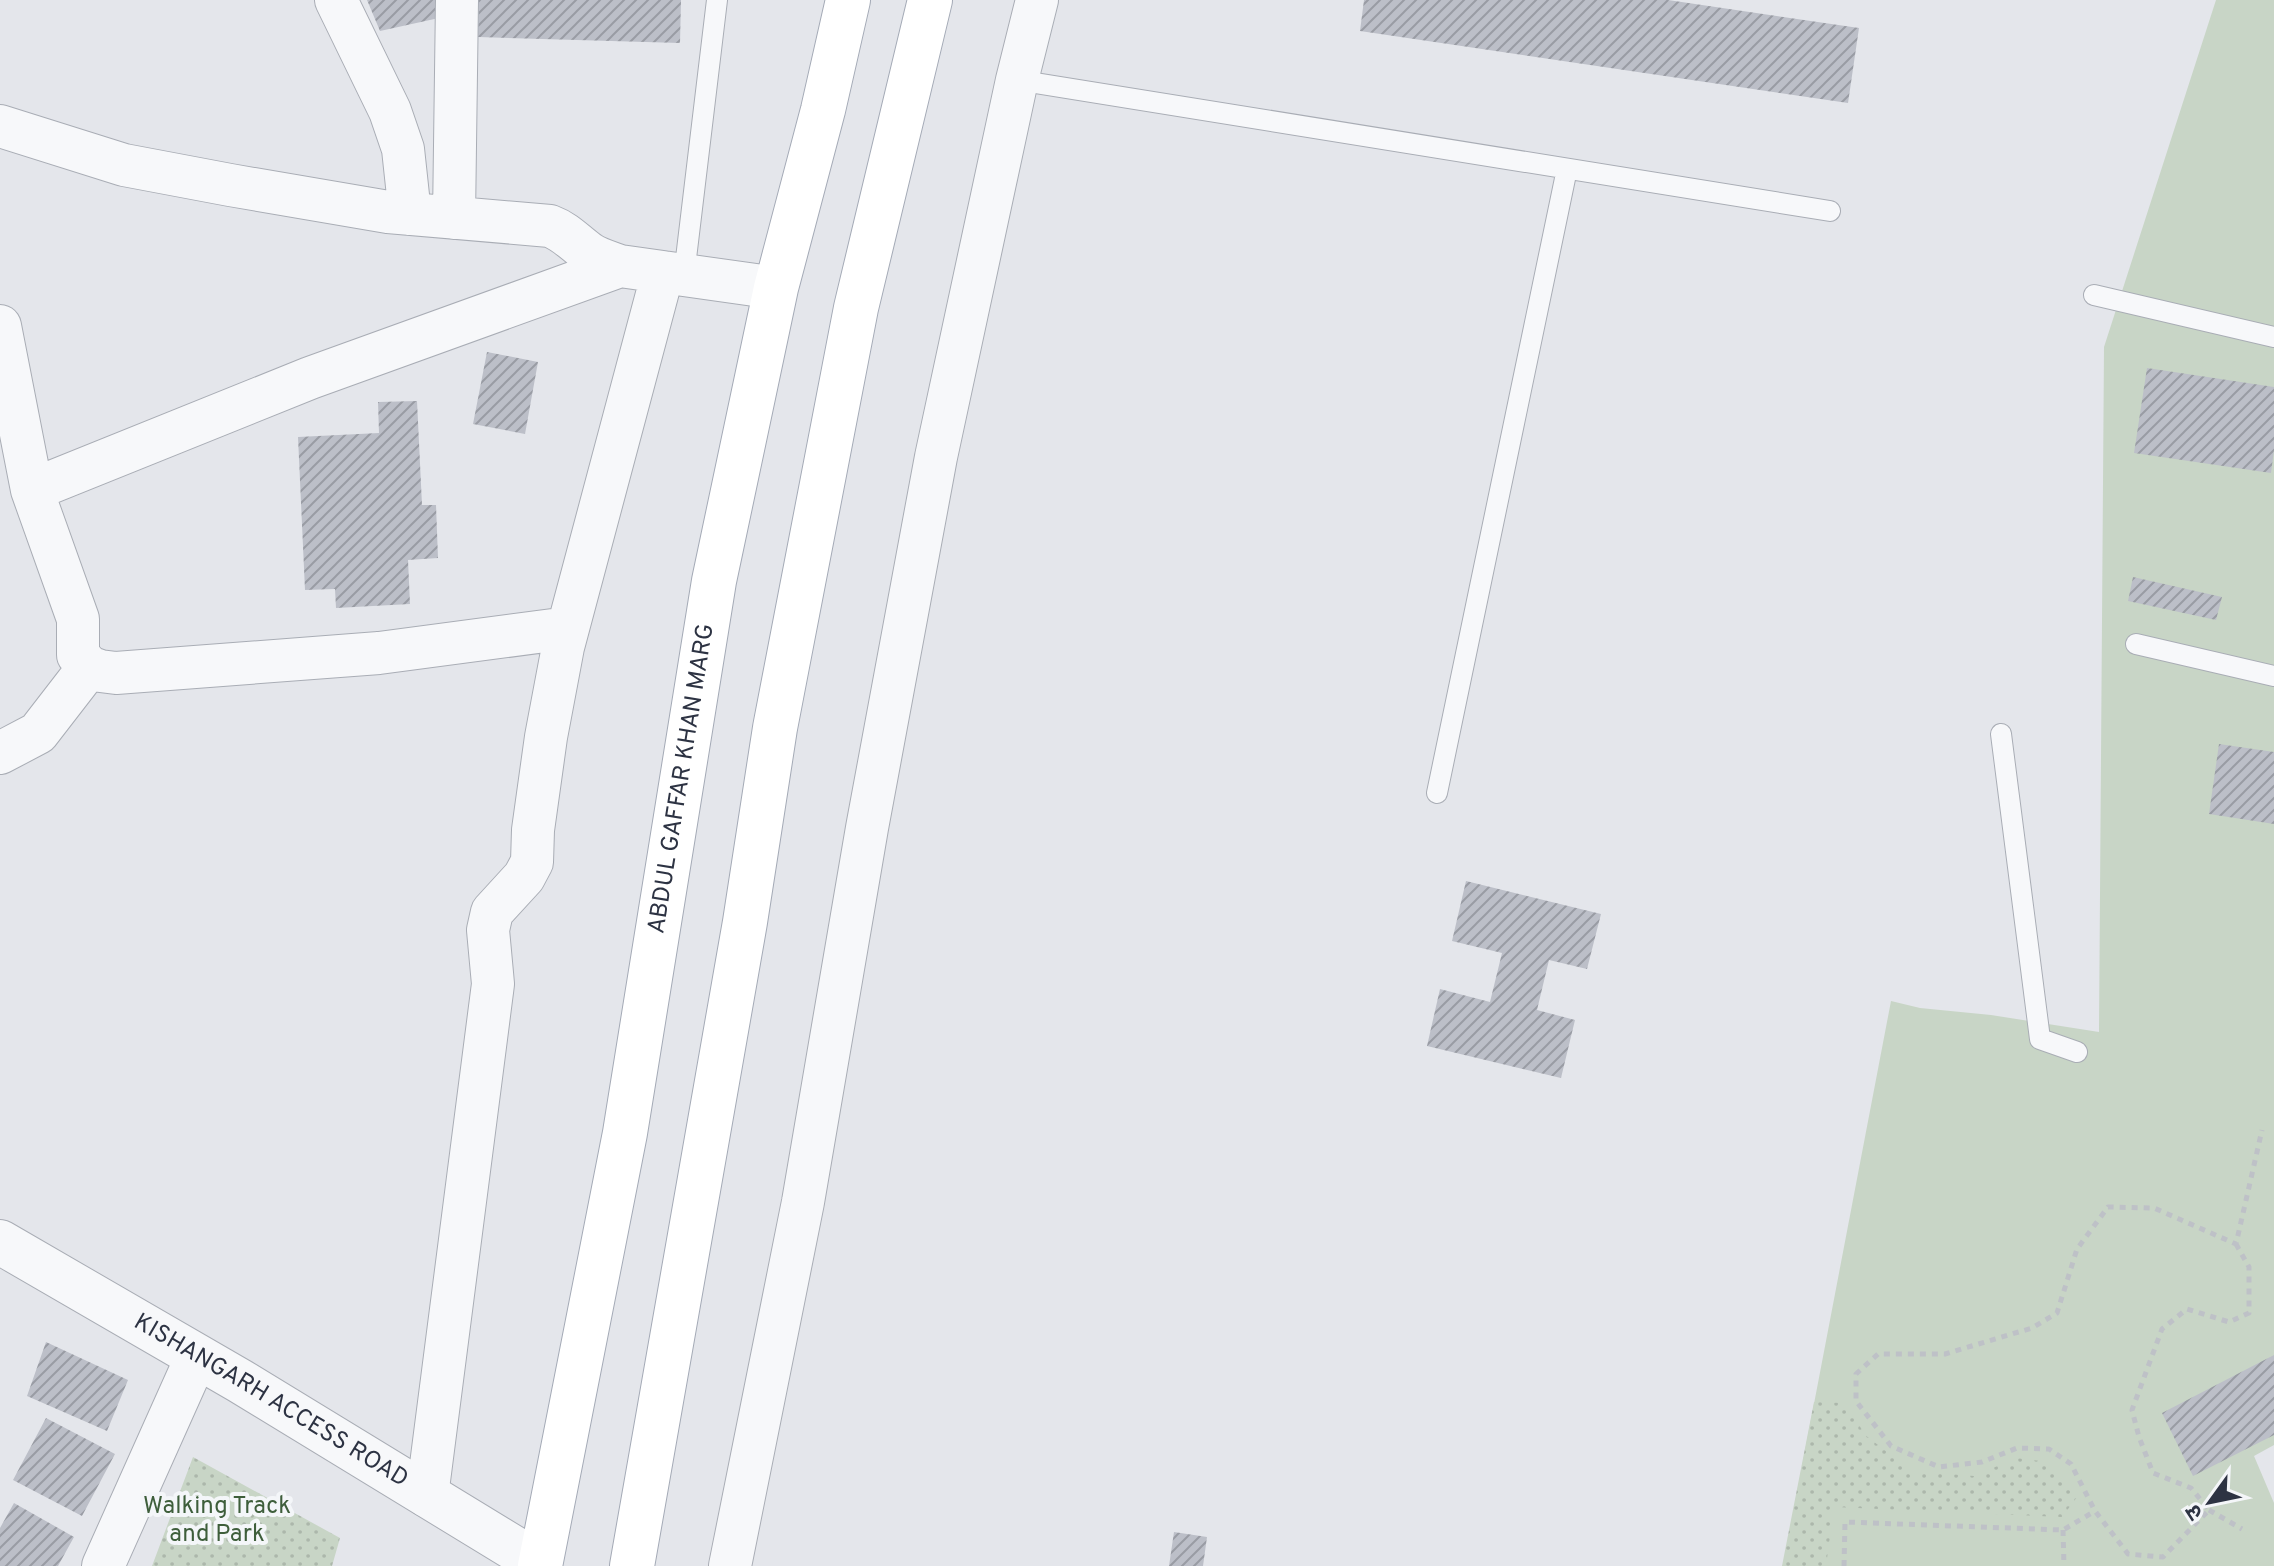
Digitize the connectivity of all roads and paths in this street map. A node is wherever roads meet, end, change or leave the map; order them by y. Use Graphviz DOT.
graph roads {
  1 [pos="336,0"];
  2 [pos="457,0"];
  3 [pos="717,0"];
  4 [pos="848,0"];
  5 [pos="930,0"];
  6 [pos="1037,0"];
  7 [pos="1017,80"];
  8 [pos="0,126"];
  9 [pos="1567,169"];
  10 [pos="1830,211"];
  11 [pos="410,214"];
  12 [pos="454,218"];
  13 [pos="620,266"];
  14 [pos="674,274"];
  15 [pos="776,288"];
  16 [pos="2094,295"];
  17 [pos="0,326"];
  18 [pos="2274,337"];
  19 [pos="32,490"];
  20 [pos="568,628"];
  21 [pos="2136,644"];
  22 [pos="89,667"];
  23 [pos="2274,676"];
  24 [pos="2001,734"];
  25 [pos="0,753"];
  26 [pos="1437,793"];
  27 [pos="2077,1052"];
  28 [pos="2262,1130"];
  29 [pos="0,1242"];
  30 [pos="2236,1244"];
  31 [pos="197,1356"];
  32 [pos="427,1496"];
  33 [pos="2209,1510"];
  34 [pos="2095,1511"];
  35 [pos="2242,1529"];
  36 [pos="2063,1530"];
  37 [pos="540,1565"];
  38 [pos="103,1566"];
  39 [pos="632,1566"];
  40 [pos="730,1566"];
  41 [pos="1844,1566"];
  42 [pos="2064,1566"];
  1 -- 11 [label="street"];
  2 -- 12 [label="street"];
  3 -- 14 [label="lane"];
  4 -- 15 [label="main road, ABDUL GAFFAR KHAN MARG"];
  5 -- 39 [label="main road"];
  6 -- 7 [label="street"];
  7 -- 9 [label="lane"];
  7 -- 40 [label="street"];
  8 -- 11 [label="street"];
  9 -- 10 [label="lane"];
  9 -- 26 [label="lane"];
  11 -- 12 [label="street"];
  12 -- 13 [label="street"];
  13 -- 14 [label="street"];
  13 -- 19 [label="street"];
  14 -- 15 [label="street"];
  14 -- 20 [label="street"];
  15 -- 37 [label="main road, ABDUL GAFFAR KHAN MARG"];
  16 -- 18 [label="lane"];
  17 -- 19 [label="street"];
  19 -- 22 [label="street"];
  20 -- 22 [label="street"];
  20 -- 32 [label="street"];
  21 -- 23 [label="lane"];
  22 -- 25 [label="street"];
  24 -- 27 [label="lane"];
  28 -- 30 [label="path"];
  29 -- 31 [label="street, KISHANGARH ACCESS ROAD"];
  30 -- 33 [label="path"];
  30 -- 34 [label="path"];
  31 -- 32 [label="street, KISHANGARH ACCESS ROAD"];
  31 -- 38 [label="street"];
  32 -- 37 [label="street, KISHANGARH ACCESS ROAD"];
  33 -- 34 [label="path"];
  33 -- 35 [label="path"];
  34 -- 36 [label="path"];
  36 -- 41 [label="path"];
  36 -- 42 [label="path"];
}
